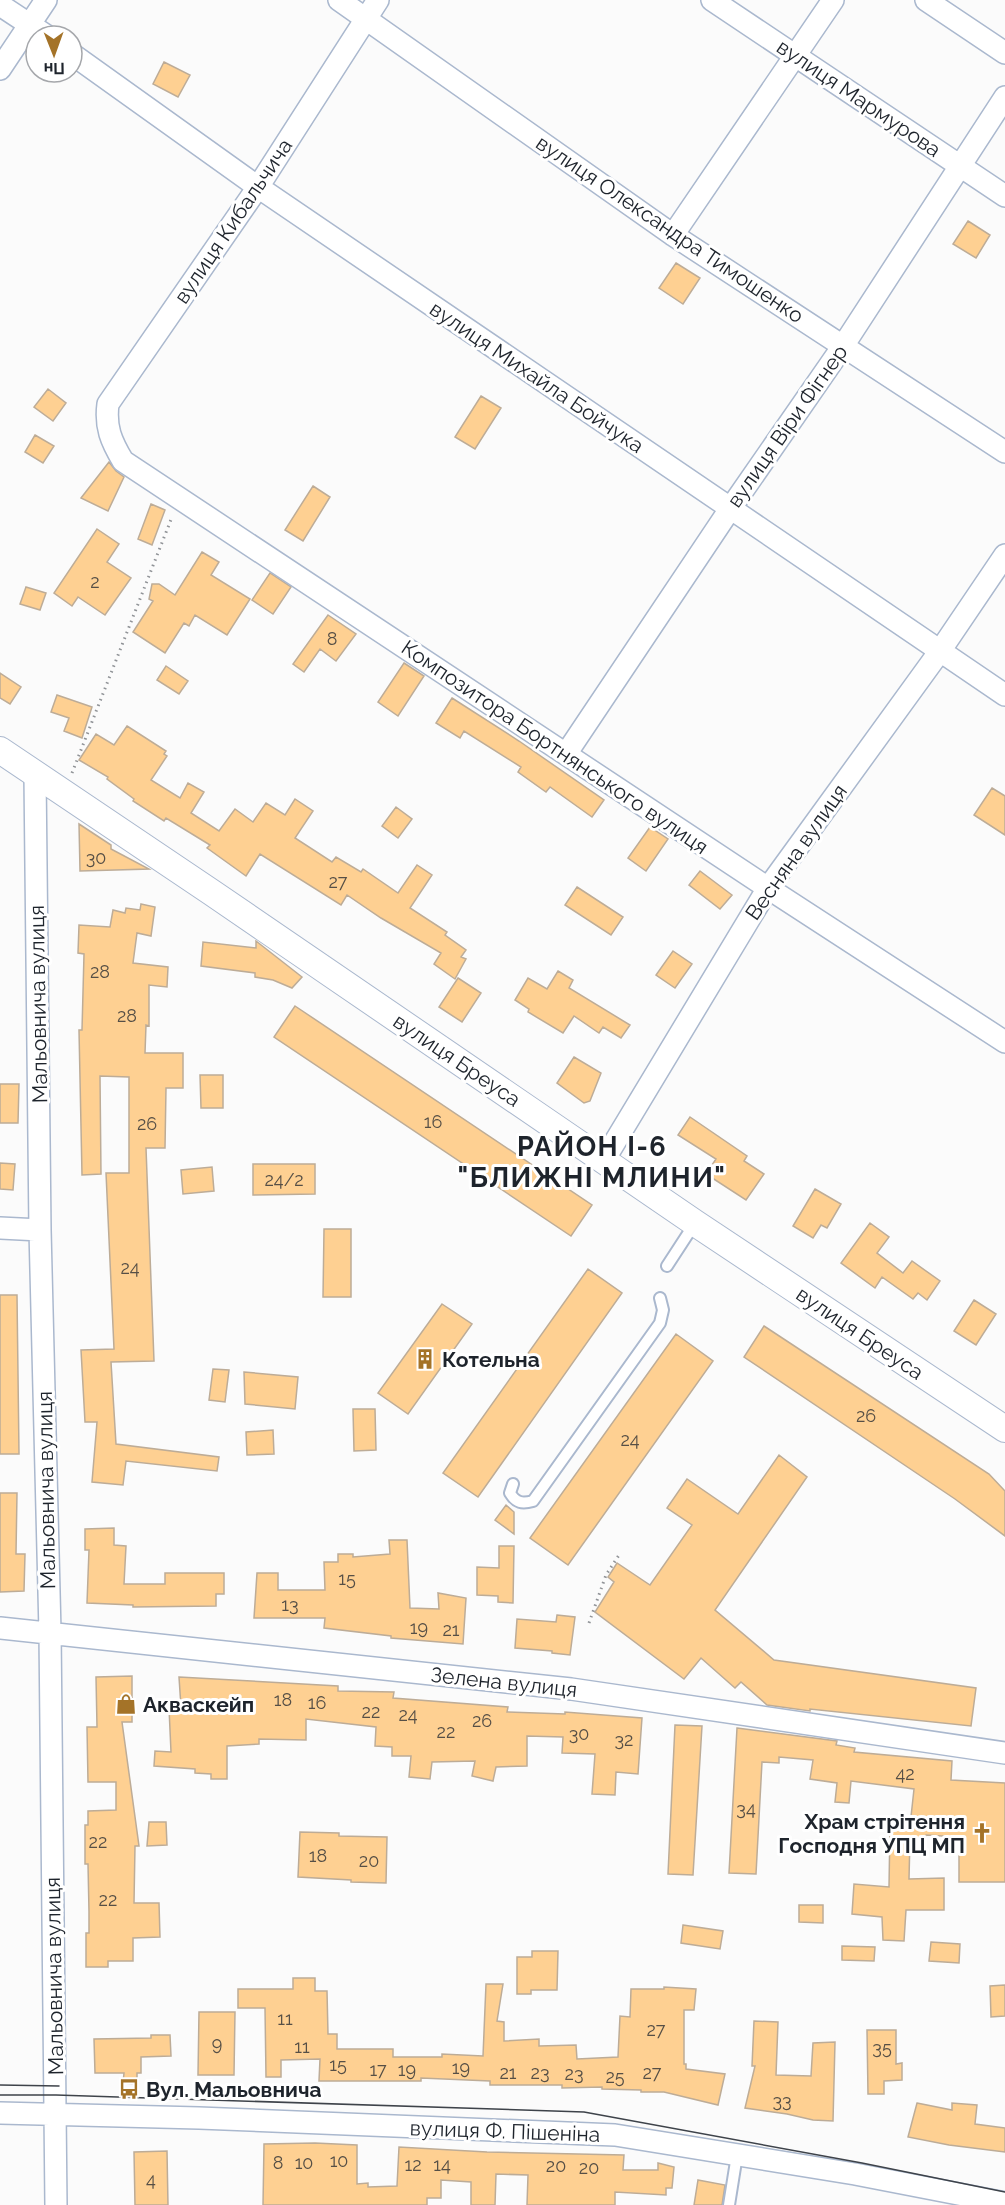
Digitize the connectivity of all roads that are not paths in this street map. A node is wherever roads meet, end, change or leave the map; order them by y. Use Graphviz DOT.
graph roads {
  1 [pos="46,0"];
  2 [pos="339,0"];
  3 [pos="378,0"];
  4 [pos="712,0"];
  5 [pos="833,0"];
  6 [pos="926,0"];
  7 [pos="0,5"];
  8 [pos="366,19"];
  9 [pos="29,24"];
  10 [pos="40,24"];
  11 [pos="24,44"];
  12 [pos="1005,53"];
  13 [pos="795,55"];
  14 [pos="84,63"];
  15 [pos="0,69"];
  16 [pos="1005,97"];
  17 [pos="960,165"];
  18 [pos="258,187"];
  19 [pos="1005,196"];
  20 [pos="673,235"];
  21 [pos="843,346"];
  22 [pos="113,444"];
  23 [pos="1005,452"];
  24 [pos="730,509"];
  25 [pos="1005,555"];
  26 [pos="940,651"];
  27 [pos="1005,695"];
  28 [pos="0,750"];
  29 [pos="566,754"];
  30 [pos="35,776"];
  31 [pos="768,888"];
  32 [pos="1005,1042"];
  33 [pos="604,1160"];
  34 [pos="695,1223"];
  35 [pos="0,1228"];
  36 [pos="40,1230"];
  37 [pos="667,1266"];
  38 [pos="660,1298"];
  39 [pos="1005,1429"];
  40 [pos="513,1484"];
  41 [pos="0,1628"];
  42 [pos="50,1632"];
  43 [pos="1005,1753"];
  44 [pos="0,2113"];
  45 [pos="56,2115"];
  46 [pos="737,2155"];
  47 [pos="1005,2203"];
  48 [pos="56,2205"];
  49 [pos="729,2205"];
  1 -- 10 [label="street"];
  2 -- 8 [label="street, вулиця Олександра Тимошенко"];
  3 -- 8 [label="street, вулиця Кибальчича"];
  4 -- 13 [label="street, вулиця Мармурова"];
  5 -- 13 [label="street"];
  6 -- 12 [label="street"];
  7 -- 9 [label="street"];
  8 -- 18 [label="street, вулиця Кибальчича"];
  8 -- 20 [label="street, вулиця Олександра Тимошенко"];
  11 -- 15 [label="street"];
  13 -- 17 [label="street, вулиця Мармурова"];
  13 -- 20 [label="street"];
  14 -- 18 [label="street, вулиця Михайла Бойчука"];
  16 -- 17 [label="street, вулиця Віри Фігнер"];
  17 -- 19 [label="street, вулиця Мармурова"];
  17 -- 21 [label="street, вулиця Віри Фігнер"];
  18 -- 22 [label="street, вулиця Кибальчича"];
  18 -- 24 [label="street, вулиця Михайла Бойчука"];
  20 -- 21 [label="street, вулиця Олександра Тимошенко"];
  21 -- 23 [label="street, вулиця Олександра Тимошенко"];
  21 -- 24 [label="street, вулиця Віри Фігнер"];
  22 -- 29 [label="street, Композитора Бортнянського вулиця"];
  24 -- 26 [label="street, вулиця Михайла Бойчука"];
  24 -- 29 [label="street, вулиця Віри Фігнер"];
  25 -- 26 [label="street, Весняна вулиця"];
  26 -- 27 [label="street, вулиця Михайла Бойчука"];
  26 -- 31 [label="street, Весняна вулиця"];
  28 -- 30 [label="street, вулиця Бреуса"];
  29 -- 31 [label="street, Композитора Бортнянського вулиця"];
  30 -- 33 [label="street, вулиця Бреуса"];
  30 -- 36 [label="street, Мальовнича вулиця"];
  31 -- 32 [label="street, Композитора Бортнянського вулиця"];
  31 -- 33 [label="street, Весняна вулиця"];
  33 -- 34 [label="street, вулиця Бреуса"];
  34 -- 37 [label="lane"];
  34 -- 39 [label="street, вулиця Бреуса"];
  35 -- 36 [label="street"];
  36 -- 42 [label="street, Мальовнича вулиця"];
  38 -- 40 [label="lane"];
  41 -- 42 [label="street, Зелена вулиця"];
  42 -- 43 [label="street, Зелена вулиця"];
  42 -- 45 [label="street, Мальовнича вулиця"];
  44 -- 45 [label="street, вулиця Ф. Пішеніна"];
  45 -- 46 [label="street, вулиця Ф. Пішеніна"];
  45 -- 48 [label="street, Мальовнича вулиця"];
  46 -- 47 [label="street, вулиця Ф. Пішеніна"];
  46 -- 49 [label="lane"];
}
